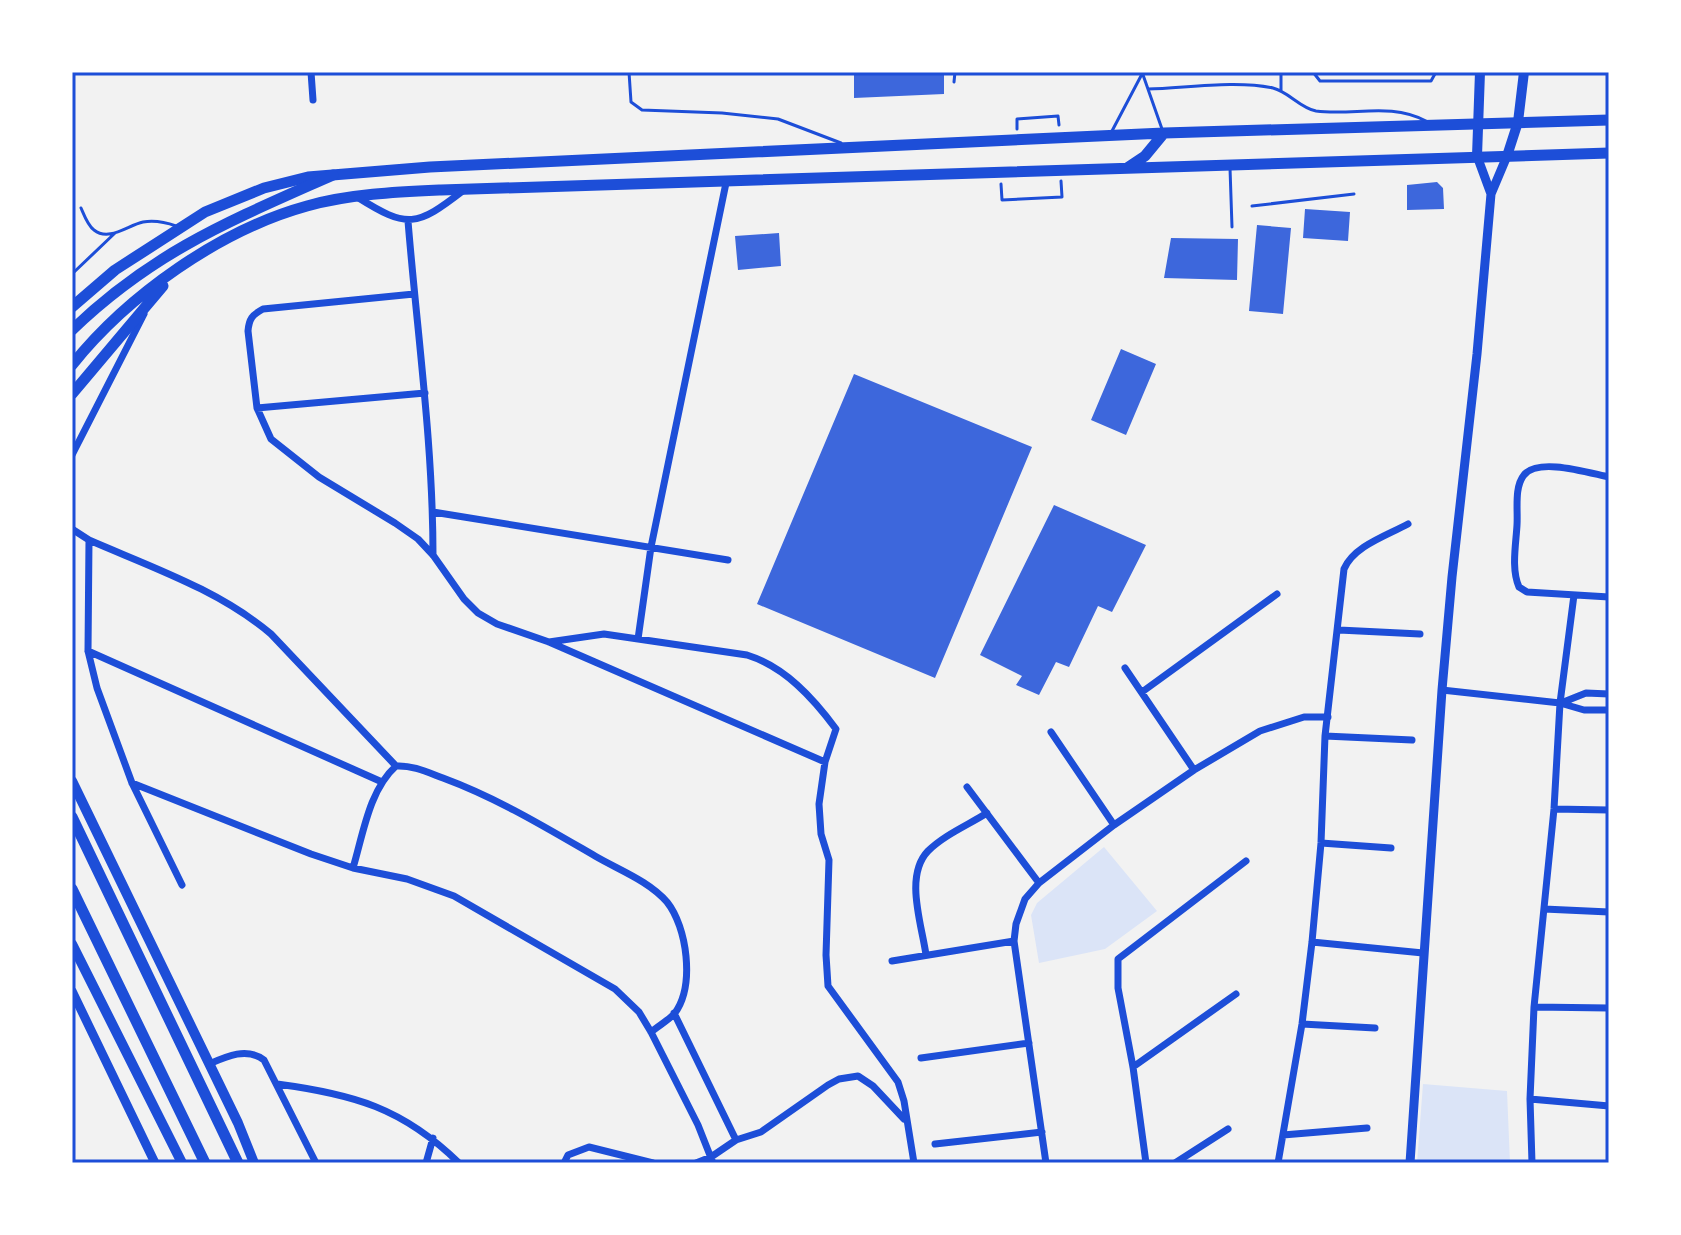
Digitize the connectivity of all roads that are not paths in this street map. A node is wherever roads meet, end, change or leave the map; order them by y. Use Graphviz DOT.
graph roads {
  1 [pos="311,72"];
  2 [pos="629,72"];
  3 [pos="955,72"];
  4 [pos="1281,72"];
  5 [pos="1313,72"];
  6 [pos="1436,72"];
  7 [pos="1480,72"];
  8 [pos="1524,72"];
  9 [pos="1142,73"];
  10 [pos="954,82"];
  11 [pos="1148,89"];
  12 [pos="1281,91"];
  13 [pos="313,100"];
  14 [pos="1609,120"];
  15 [pos="1518,122"];
  16 [pos="1479,124"];
  17 [pos="1433,125"];
  18 [pos="1164,133"];
  19 [pos="1110,136"];
  20 [pos="853,148"];
  21 [pos="1609,153"];
  22 [pos="1477,156"];
  23 [pos="1507,156"];
  24 [pos="1229,164"];
  25 [pos="1126,169"];
  26 [pos="333,175"];
  27 [pos="726,183"];
  28 [pos="464,189"];
  29 [pos="1354,194"];
  30 [pos="1491,194"];
  31 [pos="357,197"];
  32 [pos="1252,206"];
  33 [pos="81,208"];
  34 [pos="408,221"];
  35 [pos="179,227"];
  36 [pos="1232,227"];
  37 [pos="115,233"];
  38 [pos="194,260"];
  39 [pos="72,274"];
  40 [pos="157,292"];
  41 [pos="414,294"];
  42 [pos="72,307"];
  43 [pos="72,330"];
  44 [pos="72,365"];
  45 [pos="425,393"];
  46 [pos="72,394"];
  47 [pos="257,408"];
  48 [pos="72,455"];
  49 [pos="1609,477"];
  50 [pos="433,512"];
  51 [pos="1408,524"];
  52 [pos="72,529"];
  53 [pos="89,540"];
  54 [pos="651,547"];
  55 [pos="433,555"];
  56 [pos="728,560"];
  57 [pos="1277,594"];
  58 [pos="1574,595"];
  59 [pos="1609,597"];
  60 [pos="1339,630"];
  61 [pos="1420,634"];
  62 [pos="638,639"];
  63 [pos="549,642"];
  64 [pos="88,651"];
  65 [pos="1125,668"];
  66 [pos="1442,690"];
  67 [pos="1142,692"];
  68 [pos="1609,694"];
  69 [pos="1560,703"];
  70 [pos="1609,710"];
  71 [pos="1328,717"];
  72 [pos="1051,732"];
  73 [pos="1325,736"];
  74 [pos="1412,740"];
  75 [pos="825,762"];
  76 [pos="396,766"];
  77 [pos="1194,770"];
  78 [pos="72,781"];
  79 [pos="382,782"];
  80 [pos="132,783"];
  81 [pos="967,787"];
  82 [pos="1554,809"];
  83 [pos="1609,810"];
  84 [pos="987,813"];
  85 [pos="72,817"];
  86 [pos="1114,825"];
  87 [pos="1321,843"];
  88 [pos="1391,848"];
  89 [pos="1246,861"];
  90 [pos="353,868"];
  91 [pos="1039,883"];
  92 [pos="182,885"];
  93 [pos="72,889"];
  94 [pos="1544,909"];
  95 [pos="1609,912"];
  96 [pos="1014,941"];
  97 [pos="1312,942"];
  98 [pos="72,944"];
  99 [pos="1423,953"];
  100 [pos="926,955"];
  101 [pos="892,961"];
  102 [pos="72,991"];
  103 [pos="1236,994"];
  104 [pos="1534,1007"];
  105 [pos="1609,1008"];
  106 [pos="674,1013"];
  107 [pos="1302,1024"];
  108 [pos="1375,1028"];
  109 [pos="651,1032"];
  110 [pos="1029,1043"];
  111 [pos="921,1058"];
  112 [pos="209,1064"];
  113 [pos="1133,1067"];
  114 [pos="277,1084"];
  115 [pos="1530,1099"];
  116 [pos="1609,1106"];
  117 [pos="906,1121"];
  118 [pos="1367,1128"];
  119 [pos="1228,1129"];
  120 [pos="1042,1132"];
  121 [pos="1283,1135"];
  122 [pos="433,1138"];
  123 [pos="736,1140"];
  124 [pos="935,1144"];
  125 [pos="712,1160"];
  126 [pos="155,1163"];
  127 [pos="182,1163"];
  128 [pos="205,1163"];
  129 [pos="238,1163"];
  130 [pos="254,1163"];
  131 [pos="316,1163"];
  132 [pos="426,1163"];
  133 [pos="459,1163"];
  134 [pos="564,1163"];
  135 [pos="653,1163"];
  136 [pos="696,1163"];
  137 [pos="914,1163"];
  138 [pos="1046,1163"];
  139 [pos="1146,1163"];
  140 [pos="1175,1163"];
  141 [pos="1278,1163"];
  142 [pos="1410,1163"];
  143 [pos="1532,1163"];
  1 -- 13 [label="street"];
  2 -- 20 [label="lane"];
  3 -- 10 [label="lane"];
  4 -- 12 [label="lane"];
  5 -- 6 [label="lane"];
  7 -- 16 [label="main road"];
  8 -- 15 [label="main road"];
  9 -- 11 [label="lane"];
  9 -- 19 [label="lane"];
  11 -- 12 [label="lane"];
  11 -- 18 [label="lane"];
  12 -- 17 [label="lane"];
  14 -- 15 [label="main road"];
  15 -- 16 [label="main road"];
  15 -- 23 [label="main road"];
  16 -- 17 [label="main road"];
  16 -- 22 [label="main road"];
  17 -- 18 [label="main road"];
  18 -- 19 [label="main road"];
  18 -- 25 [label="main road"];
  19 -- 20 [label="main road"];
  20 -- 26 [label="main road"];
  21 -- 23 [label="main road"];
  22 -- 23 [label="main road"];
  22 -- 24 [label="main road"];
  22 -- 30 [label="street"];
  23 -- 30 [label="street"];
  24 -- 25 [label="main road"];
  24 -- 36 [label="lane"];
  25 -- 27 [label="main road"];
  26 -- 35 [label="main road"];
  26 -- 43 [label="main road"];
  27 -- 28 [label="main road"];
  27 -- 54 [label="street"];
  28 -- 31 [label="main road"];
  28 -- 34 [label="street"];
  29 -- 32 [label="lane"];
  30 -- 66 [label="street"];
  31 -- 34 [label="street"];
  31 -- 38 [label="main road"];
  33 -- 37 [label="lane"];
  34 -- 41 [label="street"];
  35 -- 37 [label="lane"];
  35 -- 42 [label="main road"];
  37 -- 39 [label="lane"];
  38 -- 40 [label="main road"];
  38 -- 44 [label="main road"];
  40 -- 46 [label="main road"];
  40 -- 48 [label="street"];
  41 -- 45 [label="street"];
  41 -- 47 [label="street"];
  45 -- 47 [label="street"];
  45 -- 50 [label="street"];
  47 -- 55 [label="street"];
  49 -- 58 [label="street"];
  50 -- 54 [label="street"];
  50 -- 55 [label="street"];
  51 -- 60 [label="street"];
  52 -- 53 [label="street"];
  53 -- 64 [label="street"];
  53 -- 76 [label="street"];
  54 -- 56 [label="street"];
  54 -- 62 [label="street"];
  55 -- 63 [label="street"];
  57 -- 67 [label="street"];
  58 -- 59 [label="street"];
  58 -- 69 [label="street"];
  60 -- 61 [label="street"];
  60 -- 71 [label="street"];
  62 -- 63 [label="street"];
  62 -- 75 [label="street"];
  63 -- 75 [label="street"];
  64 -- 79 [label="street"];
  64 -- 80 [label="street"];
  65 -- 67 [label="street"];
  66 -- 69 [label="street"];
  66 -- 99 [label="street"];
  67 -- 77 [label="street"];
  68 -- 69 [label="street"];
  69 -- 70 [label="street"];
  69 -- 82 [label="street"];
  71 -- 73 [label="street"];
  71 -- 77 [label="street"];
  72 -- 86 [label="street"];
  73 -- 74 [label="street"];
  73 -- 87 [label="street"];
  75 -- 117 [label="street"];
  76 -- 79 [label="street"];
  76 -- 106 [label="street"];
  77 -- 86 [label="street"];
  78 -- 112 [label="main road"];
  79 -- 90 [label="street"];
  80 -- 90 [label="street"];
  80 -- 92 [label="street"];
  81 -- 84 [label="street"];
  82 -- 83 [label="street"];
  82 -- 94 [label="street"];
  84 -- 91 [label="street"];
  84 -- 100 [label="street"];
  85 -- 129 [label="main road"];
  86 -- 91 [label="street"];
  87 -- 88 [label="street"];
  87 -- 97 [label="street"];
  89 -- 113 [label="street"];
  90 -- 109 [label="street"];
  91 -- 96 [label="street"];
  93 -- 128 [label="main road"];
  94 -- 95 [label="street"];
  94 -- 104 [label="street"];
  96 -- 100 [label="street"];
  96 -- 110 [label="street"];
  97 -- 99 [label="street"];
  97 -- 107 [label="street"];
  98 -- 127 [label="main road"];
  99 -- 142 [label="street"];
  100 -- 101 [label="street"];
  102 -- 126 [label="street"];
  103 -- 113 [label="street"];
  104 -- 105 [label="street"];
  104 -- 115 [label="street"];
  106 -- 109 [label="street"];
  106 -- 123 [label="street"];
  107 -- 108 [label="street"];
  107 -- 121 [label="street"];
  109 -- 125 [label="street"];
  110 -- 111 [label="street"];
  110 -- 120 [label="street"];
  112 -- 114 [label="street"];
  112 -- 130 [label="main road"];
  113 -- 139 [label="street"];
  114 -- 122 [label="street"];
  114 -- 131 [label="street"];
  115 -- 116 [label="street"];
  115 -- 143 [label="street"];
  117 -- 123 [label="street"];
  117 -- 137 [label="street"];
  118 -- 121 [label="street"];
  119 -- 140 [label="street"];
  120 -- 124 [label="street"];
  120 -- 138 [label="street"];
  121 -- 141 [label="street"];
  122 -- 132 [label="street"];
  122 -- 133 [label="street"];
  123 -- 125 [label="street"];
  125 -- 136 [label="street"];
  134 -- 135 [label="street"];
}
